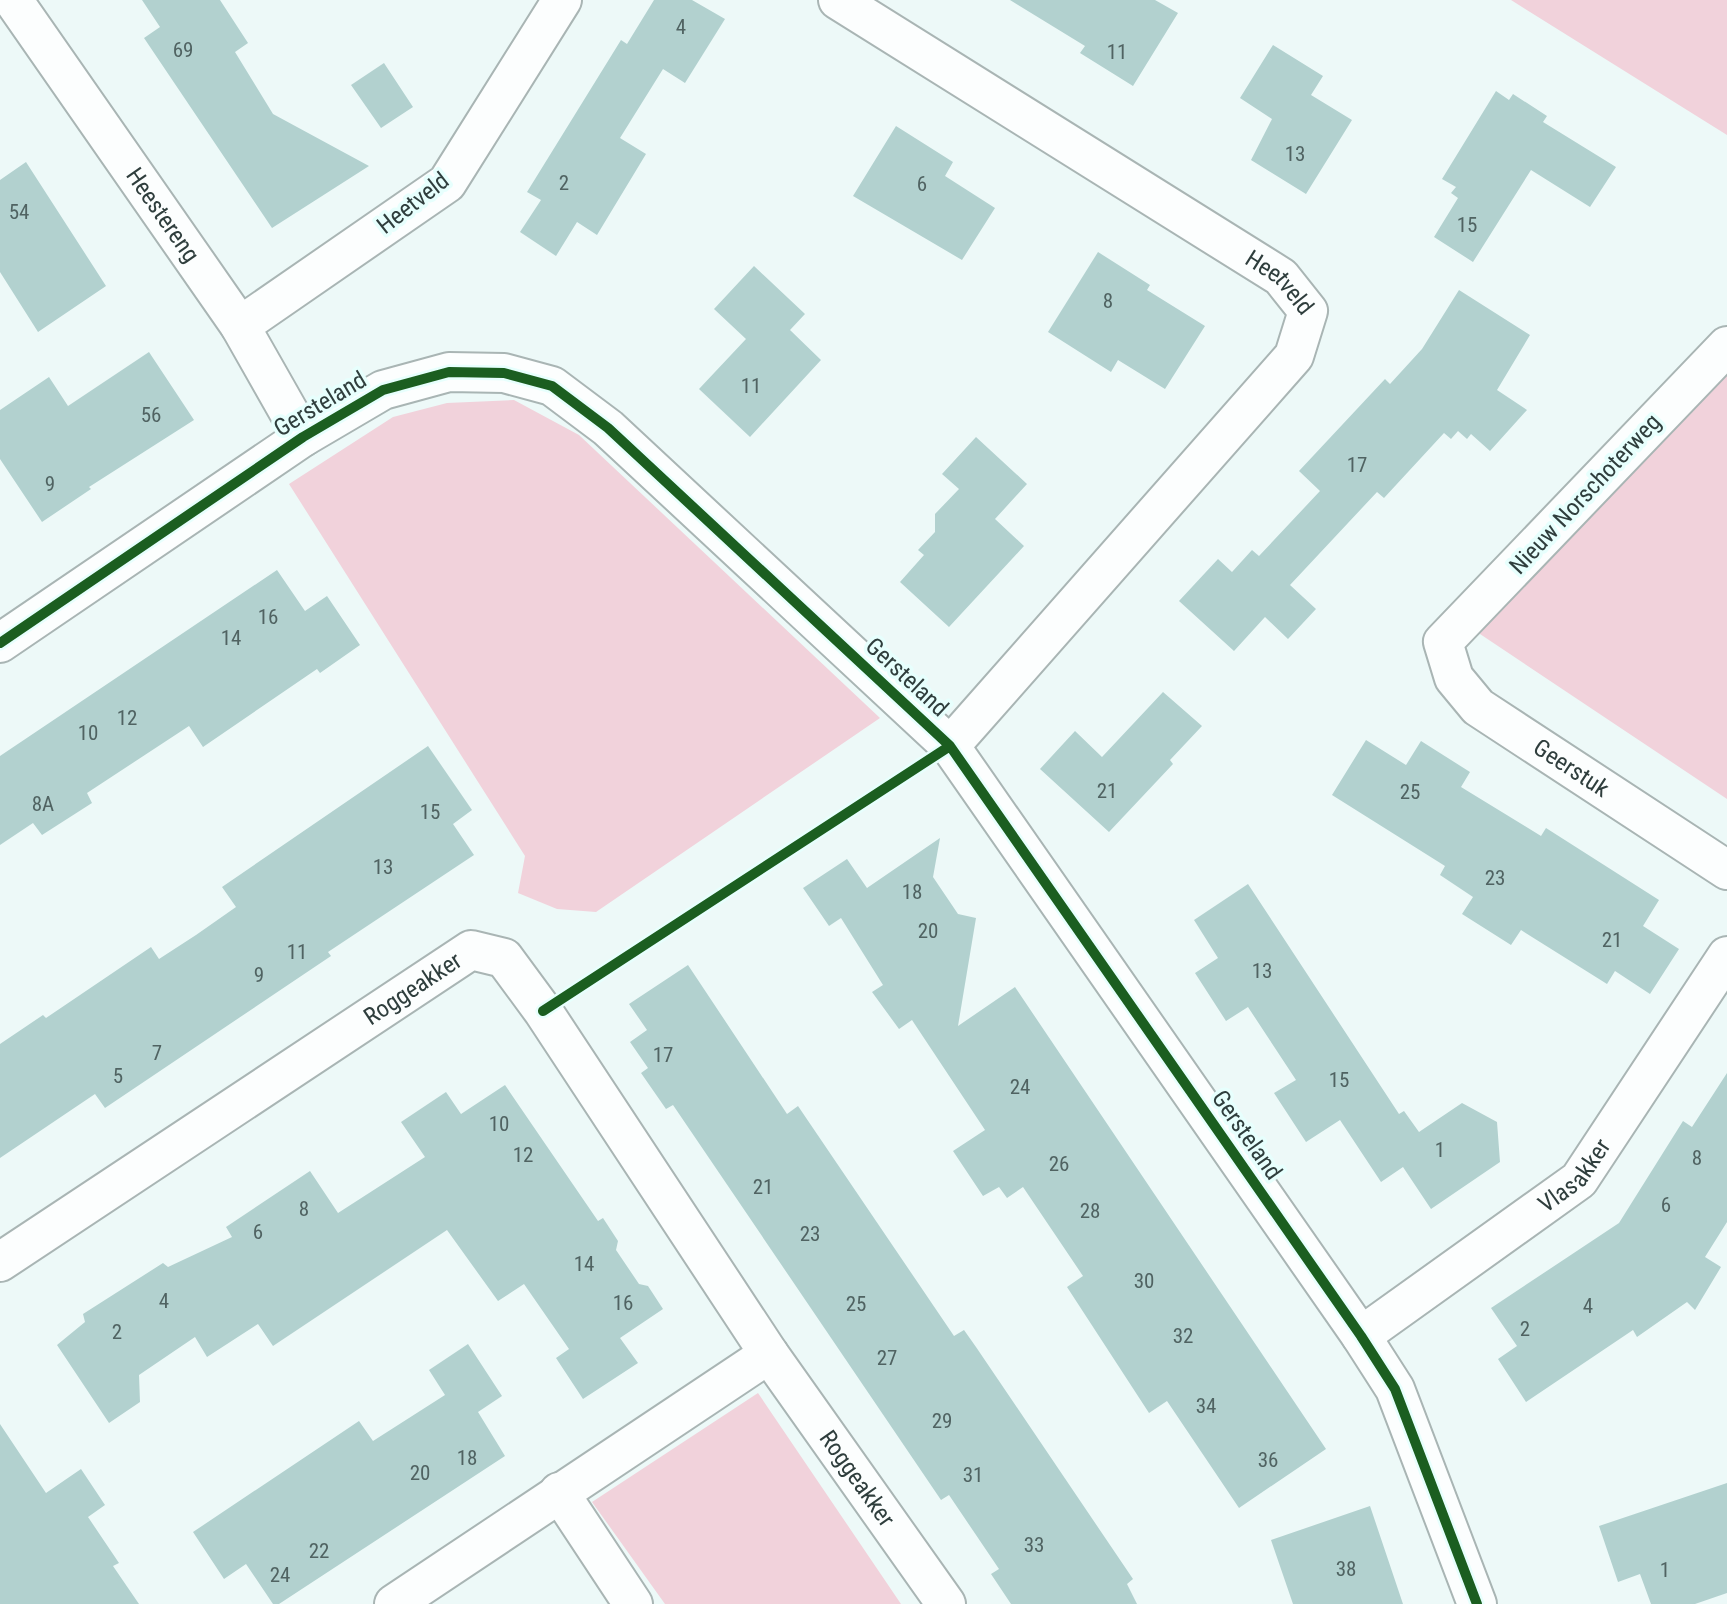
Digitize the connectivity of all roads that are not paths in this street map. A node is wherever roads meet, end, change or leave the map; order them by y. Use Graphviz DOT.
graph roads {
  1 [pos="13,0"];
  2 [pos="562,0"];
  3 [pos="838,0"];
  4 [pos="240,326"];
  5 [pos="1727,346"];
  6 [pos="303,438"];
  7 [pos="1443,642"];
  8 [pos="0,643"];
  9 [pos="950,746"];
  10 [pos="1727,870"];
  11 [pos="1727,956"];
  12 [pos="0,1262"];
  13 [pos="1361,1336"];
  14 [pos="769,1354"];
  15 [pos="559,1492"];
  16 [pos="394,1604"];
  17 [pos="633,1604"];
  18 [pos="946,1604"];
  19 [pos="1477,1604"];
  1 -- 4 [label="street, Heestereng"];
  2 -- 4 [label="street, Heetveld"];
  3 -- 9 [label="street, Heetveld"];
  4 -- 6 [label="street, Heestereng"];
  5 -- 7 [label="street, Nieuw Norschoterweg"];
  6 -- 8 [label="street, Gersteland"];
  6 -- 9 [label="street, Gersteland"];
  7 -- 10 [label="street, Geerstuk"];
  9 -- 13 [label="street, Gersteland"];
  11 -- 13 [label="street, Vlasakker"];
  12 -- 14 [label="street, Roggeakker"];
  13 -- 19 [label="street, Gersteland"];
  14 -- 15 [label="street"];
  14 -- 18 [label="street, Roggeakker"];
  15 -- 16 [label="street"];
  15 -- 17 [label="street"];
}
